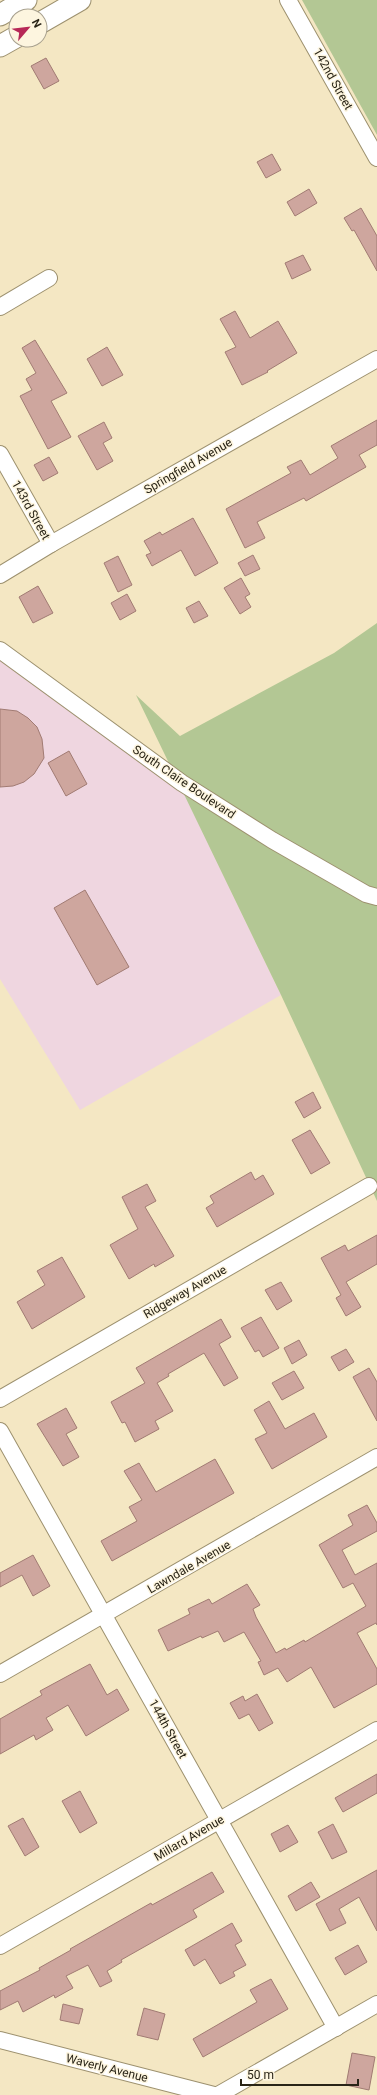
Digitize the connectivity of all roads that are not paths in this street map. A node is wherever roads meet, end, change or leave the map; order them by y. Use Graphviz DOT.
graph roads {
  1 [pos="26,0"];
  2 [pos="80,0"];
  3 [pos="288,0"];
  4 [pos="0,15"];
  5 [pos="48,18"];
  6 [pos="377,158"];
  7 [pos="49,278"];
  8 [pos="0,307"];
  9 [pos="377,359"];
  10 [pos="0,454"];
  11 [pos="51,544"];
  12 [pos="0,575"];
  13 [pos="0,650"];
  14 [pos="377,897"];
  15 [pos="369,1186"];
  16 [pos="0,1399"];
  17 [pos="0,1431"];
  18 [pos="377,1457"];
  19 [pos="104,1616"];
  20 [pos="0,1674"];
  21 [pos="377,1730"];
  22 [pos="220,1820"];
  23 [pos="0,1946"];
  24 [pos="377,2004"];
  25 [pos="336,2028"];
  26 [pos="0,2040"];
  27 [pos="214,2095"];
  28 [pos="218,2095"];
  1 -- 4 [label="main road"];
  2 -- 5 [label="main road"];
  3 -- 6 [label="street, 142nd Street"];
  7 -- 8 [label="street"];
  9 -- 11 [label="street, Springfield Avenue"];
  10 -- 11 [label="street, 143rd Street"];
  11 -- 12 [label="street, Springfield Avenue"];
  13 -- 14 [label="street, South Claire Boulevard"];
  15 -- 16 [label="street, Ridgeway Avenue"];
  17 -- 19 [label="street, 144th Street"];
  18 -- 19 [label="street, Lawndale Avenue"];
  19 -- 20 [label="street, Lawndale Avenue"];
  19 -- 22 [label="street, 144th Street"];
  21 -- 22 [label="street, Millard Avenue"];
  22 -- 23 [label="street, Millard Avenue"];
  22 -- 25 [label="street, 144th Street"];
  24 -- 25 [label="street"];
  25 -- 28 [label="street"];
  26 -- 27 [label="street, Waverly Avenue"];
}
